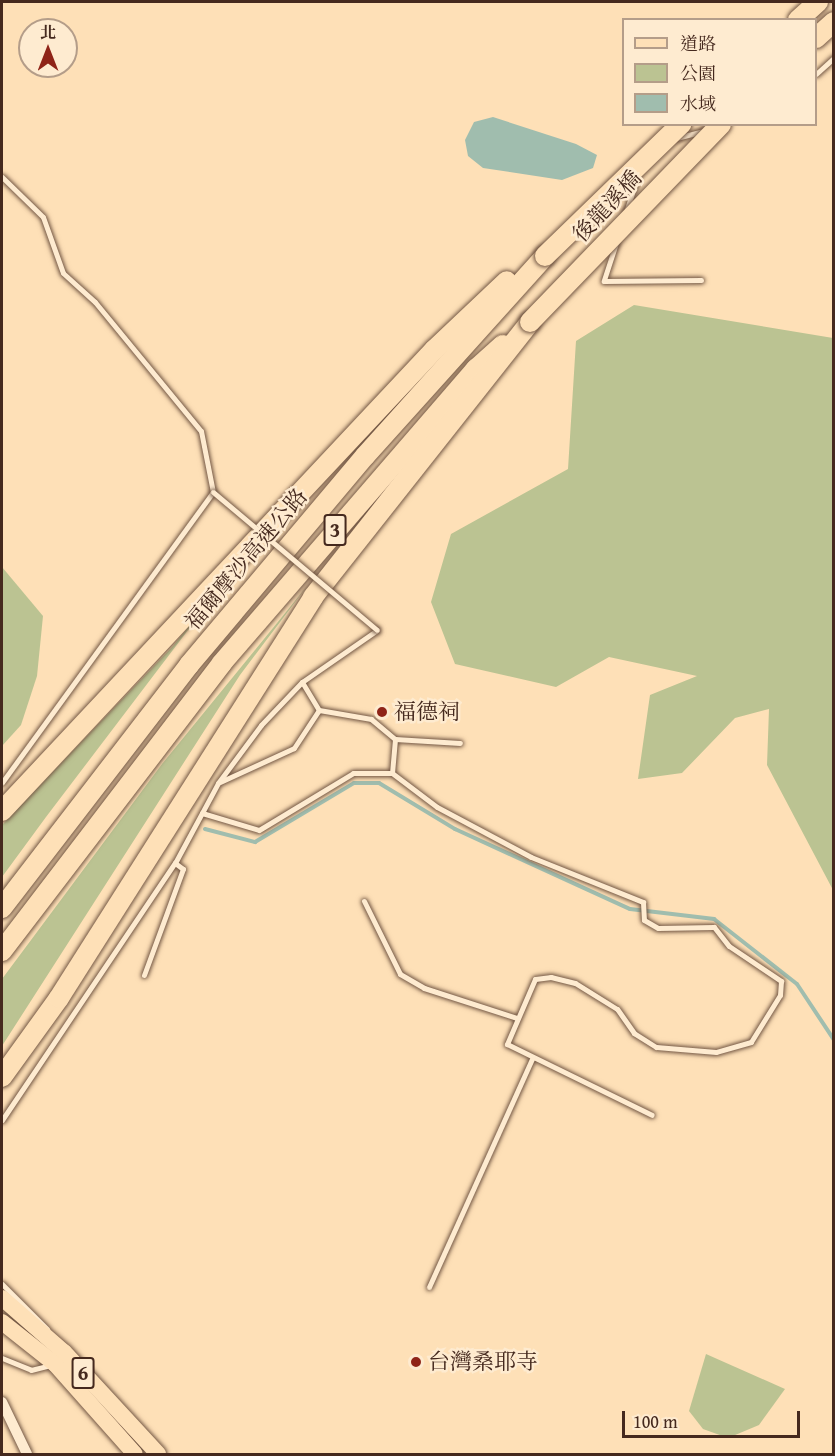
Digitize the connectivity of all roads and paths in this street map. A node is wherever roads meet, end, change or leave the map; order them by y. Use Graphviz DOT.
graph roads {
  1 [pos="818,2"];
  2 [pos="800,18"];
  3 [pos="834,22"];
  4 [pos="817,37"];
  5 [pos="834,58"];
  6 [pos="817,73"];
  7 [pos="679,126"];
  8 [pos="719,126"];
  9 [pos="727,126"];
  10 [pos="2,177"];
  11 [pos="701,280"];
  12 [pos="478,319"];
  13 [pos="530,321"];
  14 [pos="213,492"];
  15 [pos="302,682"];
  16 [pos="319,710"];
  17 [pos="395,739"];
  18 [pos="460,743"];
  19 [pos="392,773"];
  20 [pos="2,782"];
  21 [pos="218,783"];
  22 [pos="2,811"];
  23 [pos="202,813"];
  24 [pos="175,863"];
  25 [pos="364,901"];
  26 [pos="2,908"];
  27 [pos="2,951"];
  28 [pos="144,975"];
  29 [pos="517,1018"];
  30 [pos="533,1057"];
  31 [pos="2,1077"];
  32 [pos="652,1115"];
  33 [pos="2,1120"];
  34 [pos="2,1284"];
  35 [pos="429,1287"];
  36 [pos="2,1298"];
  37 [pos="2,1322"];
  38 [pos="2,1358"];
  39 [pos="59,1358"];
  40 [pos="2,1402"];
  41 [pos="27,1455"];
  42 [pos="135,1455"];
  43 [pos="158,1455"];
  1 -- 2 [label="highway"];
  3 -- 4 [label="highway"];
  5 -- 6 [label="lane"];
  7 -- 12 [label="highway, 後龍溪橋, bridge"];
  8 -- 13 [label="highway, 後龍溪橋 / 3, bridge"];
  9 -- 11 [label="lane"];
  10 -- 14 [label="lane"];
  12 -- 22 [label="highway"];
  12 -- 26 [label="highway, 福爾摩沙高速公路 / 3"];
  13 -- 27 [label="highway, 3"];
  13 -- 31 [label="highway"];
  14 -- 15 [label="lane, bridge"];
  14 -- 20 [label="lane"];
  15 -- 16 [label="lane"];
  15 -- 21 [label="lane"];
  16 -- 17 [label="lane"];
  16 -- 21 [label="lane"];
  17 -- 18 [label="lane"];
  17 -- 19 [label="lane"];
  19 -- 23 [label="lane"];
  19 -- 29 [label="lane"];
  21 -- 23 [label="lane"];
  23 -- 24 [label="lane"];
  24 -- 28 [label="lane"];
  24 -- 33 [label="lane"];
  25 -- 29 [label="lane"];
  29 -- 30 [label="lane"];
  30 -- 32 [label="lane"];
  30 -- 35 [label="lane"];
  34 -- 39 [label="lane"];
  36 -- 39 [label="main road, 6"];
  37 -- 39 [label="main road, 6"];
  38 -- 39 [label="lane"];
  39 -- 42 [label="main road, 6"];
  39 -- 43 [label="main road, 6"];
  40 -- 41 [label="street"];
}
